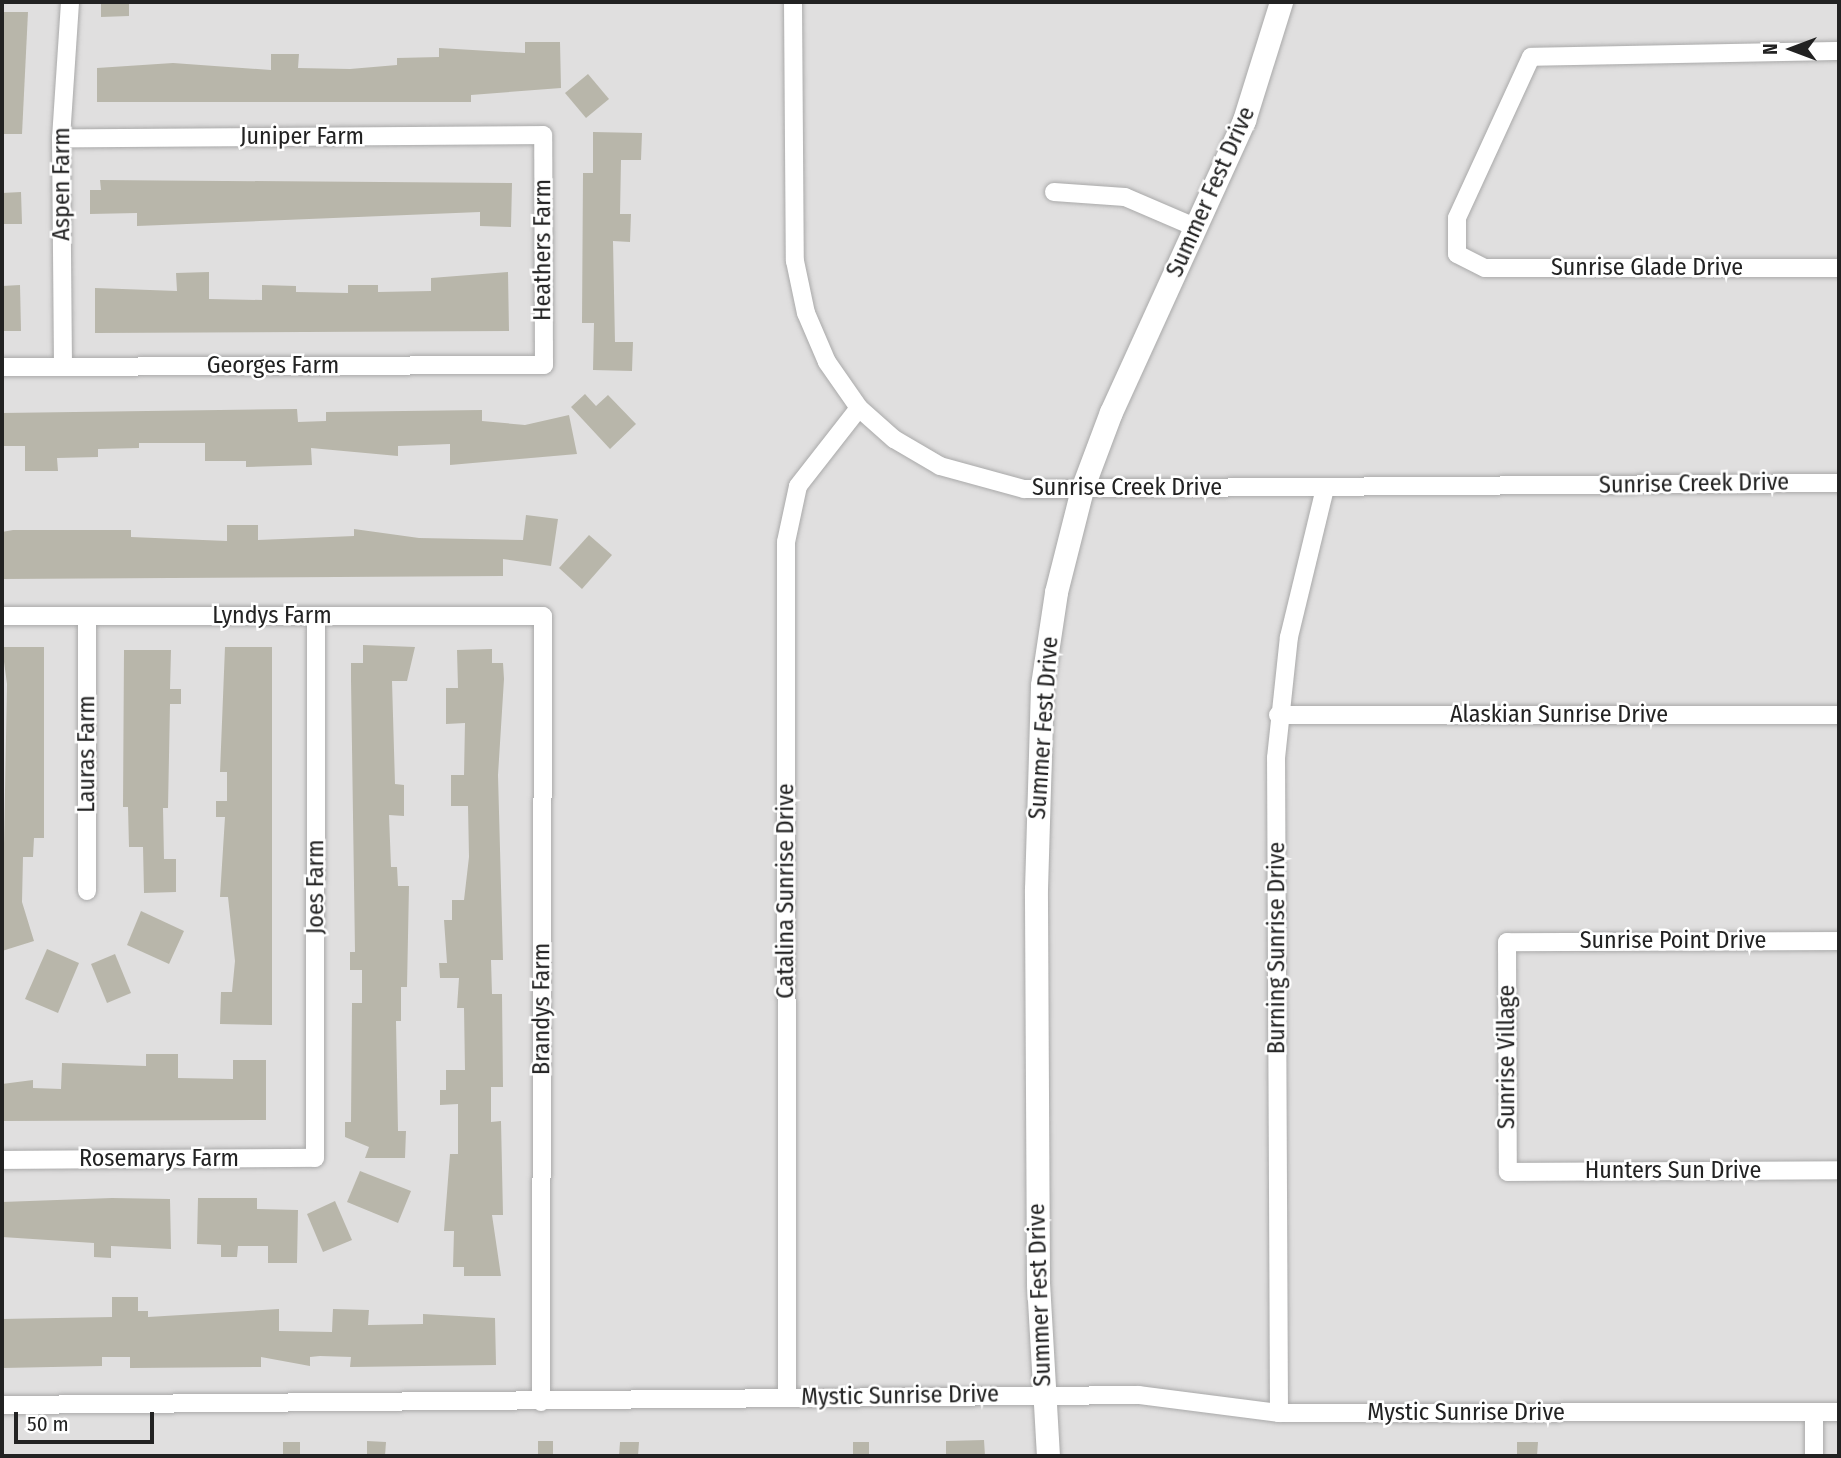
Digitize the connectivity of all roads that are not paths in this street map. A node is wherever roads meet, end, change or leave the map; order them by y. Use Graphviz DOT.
graph roads {
  1 [pos="70,2"];
  2 [pos="793,2"];
  3 [pos="1281,2"];
  4 [pos="1839,51"];
  5 [pos="543,135"];
  6 [pos="61,138"];
  7 [pos="1054,192"];
  8 [pos="1195,227"];
  9 [pos="1839,268"];
  10 [pos="544,365"];
  11 [pos="63,366"];
  12 [pos="2,367"];
  13 [pos="859,408"];
  14 [pos="1839,483"];
  15 [pos="1325,488"];
  16 [pos="1082,489"];
  17 [pos="543,615"];
  18 [pos="2,616"];
  19 [pos="87,616"];
  20 [pos="316,616"];
  21 [pos="1278,715"];
  22 [pos="1839,715"];
  23 [pos="86,891"];
  24 [pos="1839,941"];
  25 [pos="1507,942"];
  26 [pos="315,1158"];
  27 [pos="2,1160"];
  28 [pos="1839,1170"];
  29 [pos="1508,1172"];
  30 [pos="1043,1394"];
  31 [pos="787,1398"];
  32 [pos="541,1402"];
  33 [pos="2,1405"];
  34 [pos="1814,1412"];
  35 [pos="1839,1412"];
  36 [pos="1279,1413"];
  37 [pos="1048,1456"];
  38 [pos="1814,1456"];
  1 -- 6 [label="street, Aspen Farm"];
  2 -- 13 [label="street, Sunrise Creek Drive"];
  3 -- 8 [label="street, Summer Fest Drive"];
  4 -- 9 [label="street, Sunrise Glade Drive"];
  5 -- 6 [label="street, Juniper Farm"];
  5 -- 10 [label="street, Heathers Farm"];
  6 -- 11 [label="street, Aspen Farm"];
  7 -- 8 [label="street"];
  8 -- 16 [label="street, Summer Fest Drive"];
  10 -- 11 [label="street, Georges Farm"];
  11 -- 12 [label="street, Georges Farm"];
  13 -- 16 [label="street, Sunrise Creek Drive"];
  13 -- 31 [label="street, Catalina Sunrise Drive"];
  14 -- 15 [label="street, Sunrise Creek Drive"];
  15 -- 16 [label="street, Sunrise Creek Drive"];
  15 -- 21 [label="street, Burning Sunrise Drive"];
  16 -- 30 [label="street, Summer Fest Drive"];
  17 -- 20 [label="street, Lyndys Farm"];
  17 -- 32 [label="street, Brandys Farm"];
  18 -- 19 [label="street, Lyndys Farm"];
  19 -- 20 [label="street, Lyndys Farm"];
  19 -- 23 [label="street, Lauras Farm"];
  20 -- 26 [label="street, Joes Farm"];
  21 -- 22 [label="street, Alaskian Sunrise Drive"];
  21 -- 36 [label="street, Burning Sunrise Drive"];
  24 -- 25 [label="street, Sunrise Point Drive"];
  25 -- 29 [label="street, Sunrise Village"];
  26 -- 27 [label="street, Rosemarys Farm"];
  28 -- 29 [label="street, Hunters Sun Drive"];
  30 -- 31 [label="street, Mystic Sunrise Drive"];
  30 -- 36 [label="street, Mystic Sunrise Drive"];
  30 -- 37 [label="street, Summer Fest Drive"];
  31 -- 32 [label="street, Mystic Sunrise Drive"];
  32 -- 33 [label="street, Mystic Sunrise Drive"];
  34 -- 35 [label="street, Mystic Sunrise Drive"];
  34 -- 36 [label="street, Mystic Sunrise Drive"];
  34 -- 38 [label="street"];
}
